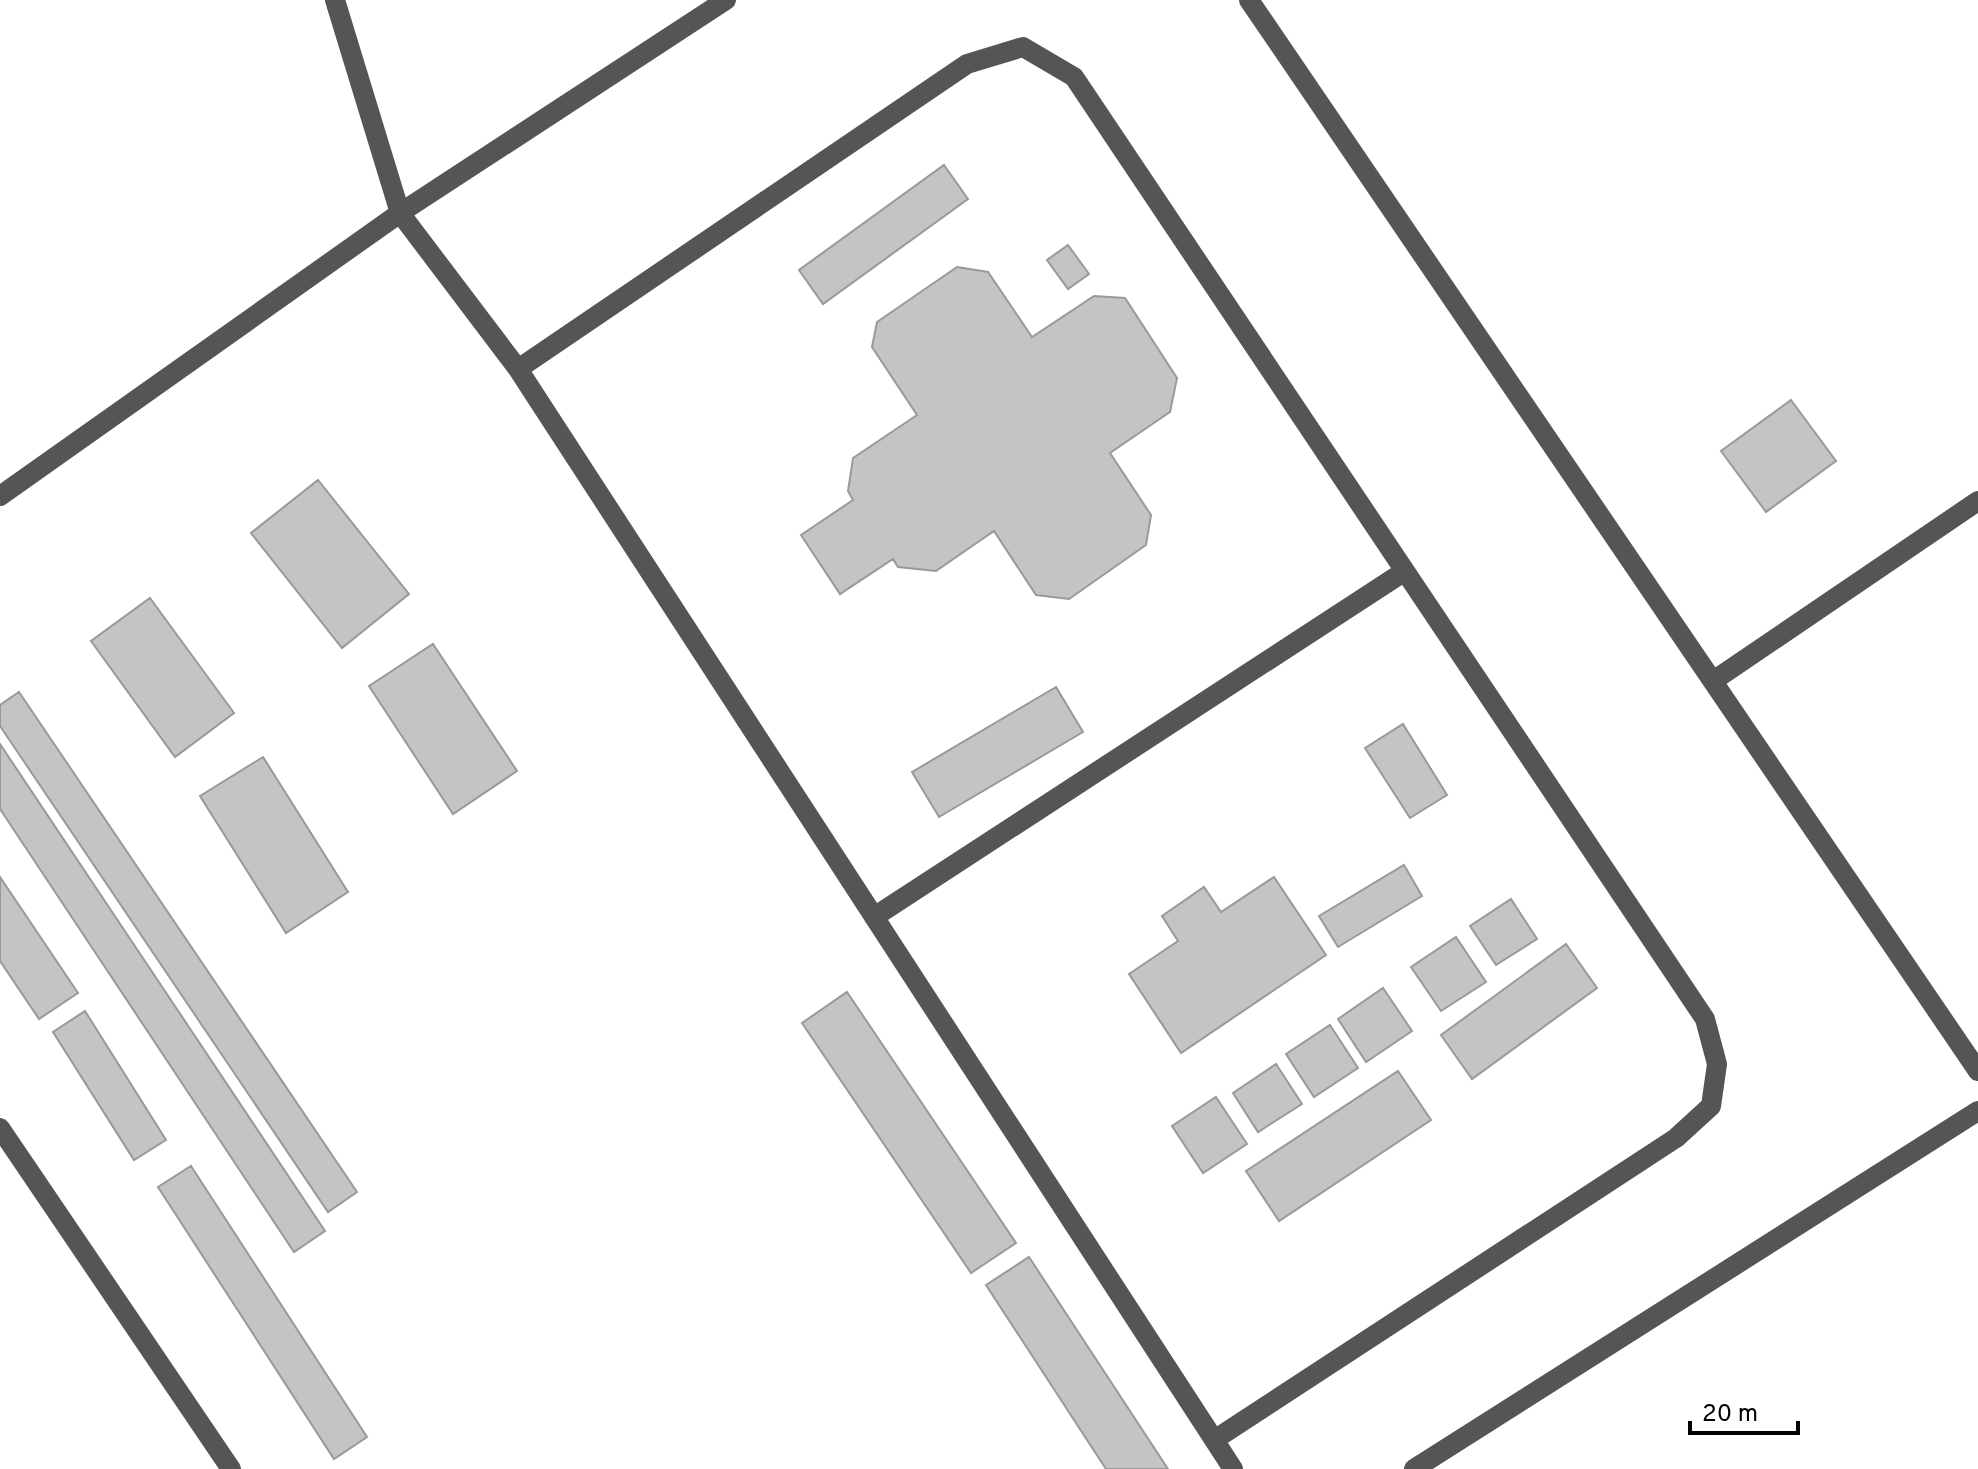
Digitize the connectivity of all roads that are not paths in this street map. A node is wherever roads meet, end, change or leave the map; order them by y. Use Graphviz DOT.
graph roads {
  1 [pos="335,0"];
  2 [pos="726,0"];
  3 [pos="1249,0"];
  4 [pos="400,213"];
  5 [pos="518,369"];
  6 [pos="0,496"];
  7 [pos="1978,501"];
  8 [pos="1405,571"];
  9 [pos="1713,681"];
  10 [pos="874,917"];
  11 [pos="1978,1071"];
  12 [pos="1978,1111"];
  13 [pos="0,1128"];
  14 [pos="1214,1440"];
  15 [pos="231,1469"];
  16 [pos="1233,1469"];
  17 [pos="1414,1469"];
  1 -- 4 [label="street"];
  2 -- 4 [label="street"];
  3 -- 9 [label="street"];
  4 -- 5 [label="street"];
  4 -- 6 [label="street"];
  5 -- 8 [label="street"];
  5 -- 10 [label="street"];
  7 -- 9 [label="street"];
  8 -- 10 [label="street"];
  8 -- 14 [label="street"];
  9 -- 11 [label="street"];
  10 -- 14 [label="street"];
  12 -- 17 [label="street"];
  13 -- 15 [label="street"];
  14 -- 16 [label="street"];
}
